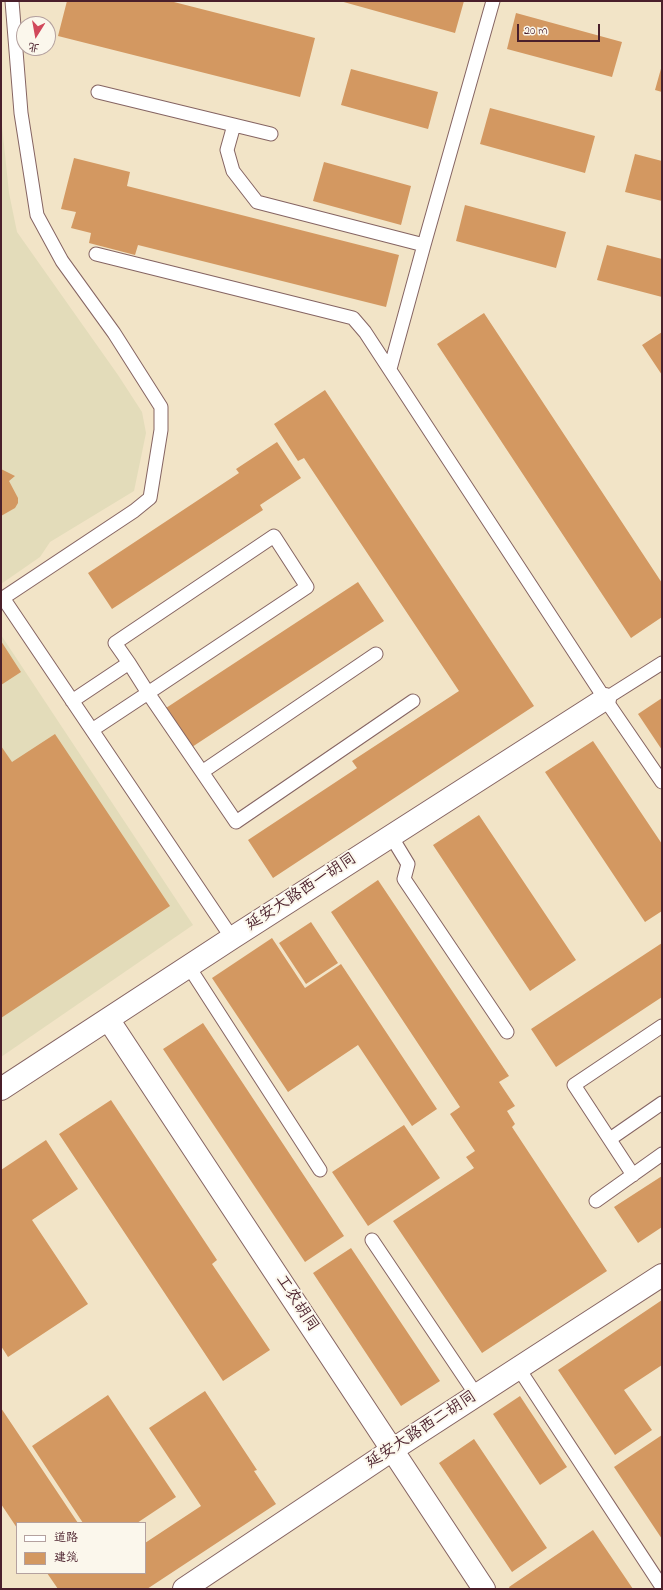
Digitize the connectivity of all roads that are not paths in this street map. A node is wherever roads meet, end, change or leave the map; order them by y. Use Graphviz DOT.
graph roads {
  1 [pos="12,1"];
  2 [pos="493,1"];
  3 [pos="98,92"];
  4 [pos="234,125"];
  5 [pos="272,134"];
  6 [pos="424,245"];
  7 [pos="96,254"];
  8 [pos="390,369"];
  9 [pos="376,654"];
  10 [pos="129,663"];
  11 [pos="662,663"];
  12 [pos="148,692"];
  13 [pos="605,699"];
  14 [pos="72,701"];
  15 [pos="413,701"];
  16 [pos="92,730"];
  17 [pos="202,772"];
  18 [pos="662,782"];
  19 [pos="391,836"];
  20 [pos="232,938"];
  21 [pos="189,967"];
  22 [pos="108,1019"];
  23 [pos="662,1026"];
  24 [pos="507,1032"];
  25 [pos="1,1089"];
  26 [pos="662,1104"];
  27 [pos="610,1139"];
  28 [pos="662,1154"];
  29 [pos="320,1170"];
  30 [pos="633,1174"];
  31 [pos="596,1201"];
  32 [pos="372,1240"];
  33 [pos="662,1275"];
  34 [pos="519,1369"];
  35 [pos="477,1396"];
  36 [pos="392,1450"];
  37 [pos="662,1587"];
  38 [pos="184,1589"];
  39 [pos="484,1589"];
  1 -- 14 [label="lane"];
  2 -- 6 [label="lane"];
  3 -- 4 [label="lane"];
  4 -- 5 [label="lane"];
  4 -- 6 [label="lane"];
  6 -- 8 [label="lane"];
  7 -- 8 [label="lane"];
  8 -- 13 [label="lane"];
  9 -- 17 [label="lane"];
  10 -- 12 [label="lane"];
  10 -- 12 [label="lane"];
  10 -- 14 [label="lane"];
  11 -- 13 [label="lane"];
  12 -- 16 [label="lane"];
  12 -- 17 [label="lane"];
  13 -- 18 [label="lane"];
  13 -- 19 [label="street, 延安大路西一胡同"];
  14 -- 16 [label="lane"];
  15 -- 17 [label="lane"];
  16 -- 20 [label="lane"];
  19 -- 20 [label="street, 延安大路西一胡同"];
  19 -- 24 [label="lane"];
  20 -- 21 [label="street, 延安大路西一胡同"];
  21 -- 22 [label="street, 延安大路西一胡同"];
  21 -- 29 [label="lane"];
  22 -- 25 [label="street, 延安大路西一胡同"];
  22 -- 36 [label="street, 工农胡同"];
  23 -- 27 [label="lane"];
  26 -- 27 [label="lane"];
  27 -- 30 [label="lane"];
  28 -- 30 [label="lane"];
  30 -- 31 [label="lane"];
  32 -- 35 [label="lane"];
  33 -- 34 [label="street, 延安大路西二胡同"];
  34 -- 35 [label="street, 延安大路西二胡同"];
  34 -- 37 [label="lane"];
  35 -- 36 [label="street, 延安大路西二胡同"];
  36 -- 38 [label="street, 延安大路西二胡同"];
  36 -- 39 [label="street, 工农胡同"];
}
